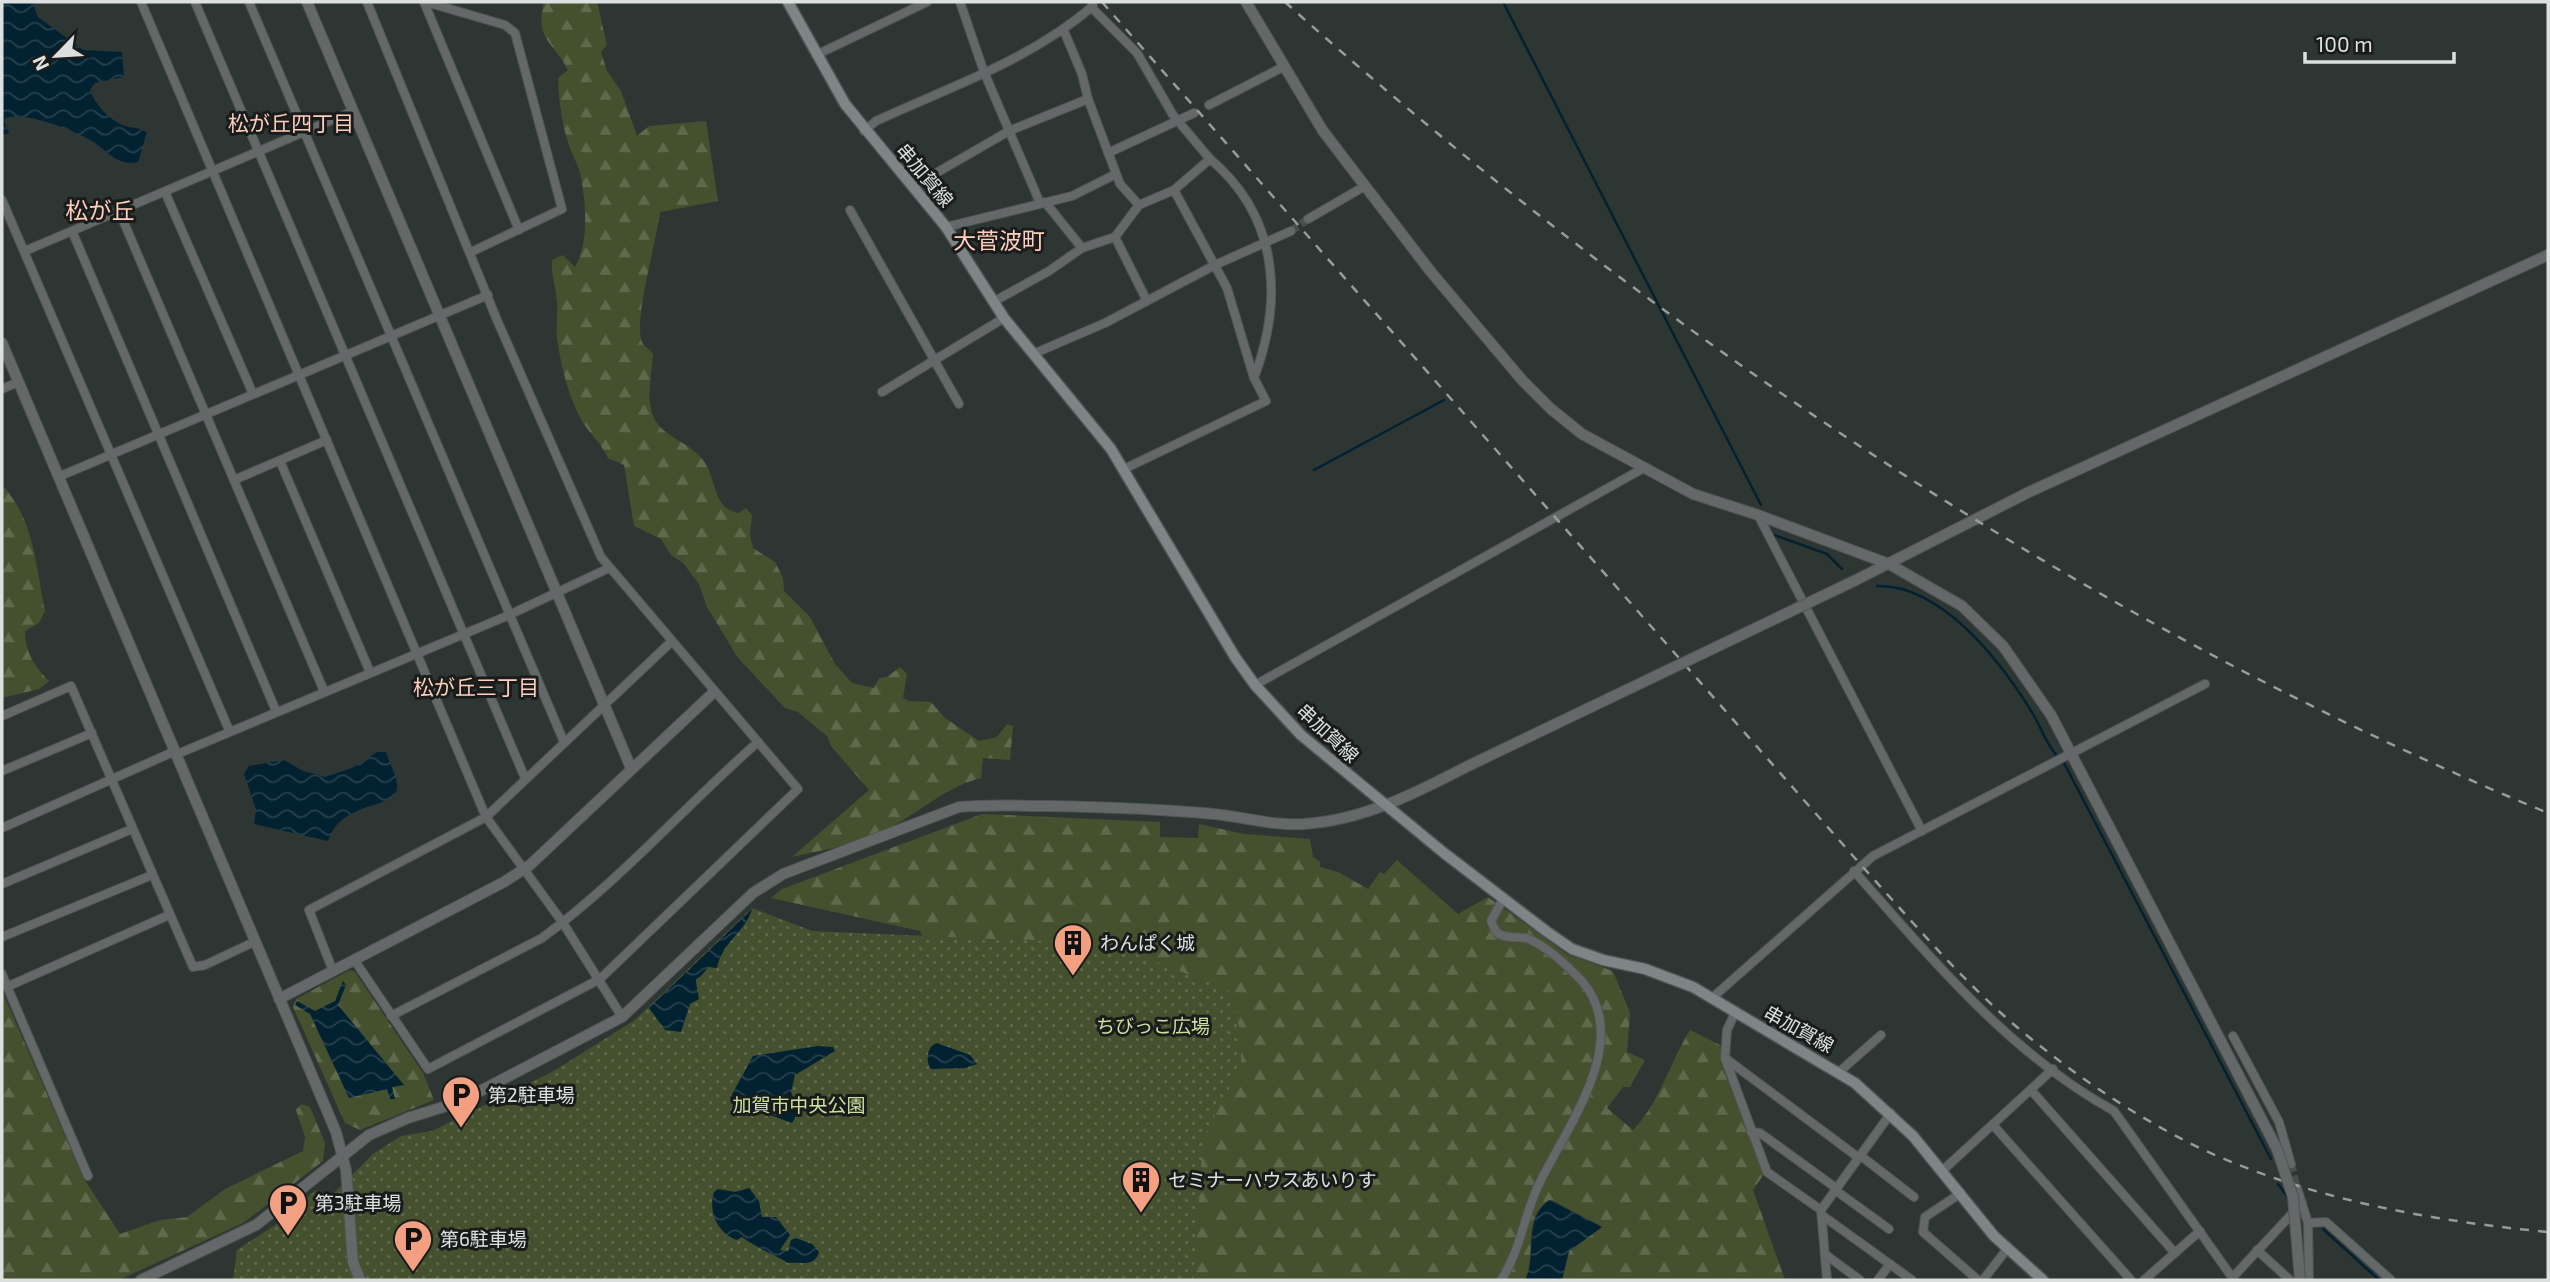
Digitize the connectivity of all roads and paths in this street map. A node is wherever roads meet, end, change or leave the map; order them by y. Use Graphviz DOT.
graph roads {
  1 [pos="141,2"];
  2 [pos="195,2"];
  3 [pos="249,2"];
  4 [pos="307,2"];
  5 [pos="367,2"];
  6 [pos="425,2"];
  7 [pos="788,2"];
  8 [pos="928,2"];
  9 [pos="960,2"];
  10 [pos="1246,2"];
  11 [pos="1064,31"];
  12 [pos="816,55"];
  13 [pos="1283,67"];
  14 [pos="984,72"];
  15 [pos="1088,99"];
  16 [pos="1209,105"];
  17 [pos="353,111"];
  18 [pos="1194,113"];
  19 [pos="1178,121"];
  20 [pos="864,131"];
  21 [pos="1009,131"];
  22 [pos="304,132"];
  23 [pos="258,152"];
  24 [pos="1108,152"];
  25 [pos="1210,159"];
  26 [pos="213,172"];
  27 [pos="1116,174"];
  28 [pos="1365,186"];
  29 [pos="912,187"];
  30 [pos="1174,190"];
  31 [pos="165,192"];
  32 [pos="2,201"];
  33 [pos="1043,203"];
  34 [pos="1139,205"];
  35 [pos="850,210"];
  36 [pos="119,211"];
  37 [pos="1308,219"];
  38 [pos="946,227"];
  39 [pos="519,230"];
  40 [pos="72,231"];
  41 [pos="1291,231"];
  42 [pos="1115,237"];
  43 [pos="1266,240"];
  44 [pos="1082,247"];
  45 [pos="25,251"];
  46 [pos="471,252"];
  47 [pos="2548,255"];
  48 [pos="1215,265"];
  49 [pos="488,295"];
  50 [pos="1147,301"];
  51 [pos="993,302"];
  52 [pos="439,316"];
  53 [pos="1004,318"];
  54 [pos="391,337"];
  55 [pos="2,343"];
  56 [pos="1033,354"];
  57 [pos="345,356"];
  58 [pos="936,360"];
  59 [pos="299,376"];
  60 [pos="1254,378"];
  61 [pos="18,382"];
  62 [pos="2,388"];
  63 [pos="882,392"];
  64 [pos="253,394"];
  65 [pos="959,404"];
  66 [pos="206,414"];
  67 [pos="159,433"];
  68 [pos="327,440"];
  69 [pos="113,453"];
  70 [pos="280,461"];
  71 [pos="1124,469"];
  72 [pos="1642,469"];
  73 [pos="58,477"];
  74 [pos="234,480"];
  75 [pos="1758,515"];
  76 [pos="1889,564"];
  77 [pos="609,569"];
  78 [pos="556,594"];
  79 [pos="507,615"];
  80 [pos="463,633"];
  81 [pos="671,642"];
  82 [pos="417,653"];
  83 [pos="370,672"];
  84 [pos="2205,684"];
  85 [pos="1255,685"];
  86 [pos="324,691"];
  87 [pos="714,691"];
  88 [pos="603,706"];
  89 [pos="276,711"];
  90 [pos="2,716"];
  91 [pos="229,730"];
  92 [pos="92,733"];
  93 [pos="758,742"];
  94 [pos="564,743"];
  95 [pos="174,753"];
  96 [pos="2071,753"];
  97 [pos="631,768"];
  98 [pos="2,771"];
  99 [pos="525,778"];
  100 [pos="112,780"];
  101 [pos="1386,806"];
  102 [pos="486,817"];
  103 [pos="2,828"];
  104 [pos="132,829"];
  105 [pos="1922,831"];
  106 [pos="524,869"];
  107 [pos="1854,871"];
  108 [pos="152,875"];
  109 [pos="2,884"];
  110 [pos="1503,899"];
  111 [pos="169,915"];
  112 [pos="563,923"];
  113 [pos="2,937"];
  114 [pos="254,942"];
  115 [pos="355,961"];
  116 [pos="333,971"];
  117 [pos="2,974"];
  118 [pos="600,979"];
  119 [pos="6,984"];
  120 [pos="1712,998"];
  121 [pos="279,999"];
  122 [pos="1735,1013"];
  123 [pos="391,1016"];
  124 [pos="622,1017"];
  125 [pos="1881,1035"];
  126 [pos="2233,1036"];
  127 [pos="1725,1058"];
  128 [pos="2053,1069"];
  129 [pos="1839,1072"];
  130 [pos="2031,1090"];
  131 [pos="1891,1112"];
  132 [pos="1993,1125"];
  133 [pos="1751,1132"];
  134 [pos="343,1154"];
  135 [pos="1860,1157"];
  136 [pos="2291,1164"];
  137 [pos="1942,1171"];
  138 [pos="88,1176"];
  139 [pos="2297,1188"];
  140 [pos="1836,1189"];
  141 [pos="1961,1193"];
  142 [pos="1914,1197"];
  143 [pos="2302,1203"];
  144 [pos="1822,1213"];
  145 [pos="2308,1223"];
  146 [pos="1889,1229"];
  147 [pos="2200,1231"];
  148 [pos="2007,1249"];
  149 [pos="2257,1250"];
  150 [pos="2175,1253"];
  151 [pos="1826,1255"];
  152 [pos="1891,1264"];
  153 [pos="2233,1278"];
  154 [pos="357,1279"];
  155 [pos="141,1280"];
  156 [pos="1501,1280"];
  157 [pos="1827,1280"];
  158 [pos="1860,1280"];
  159 [pos="1878,1280"];
  160 [pos="1912,1280"];
  161 [pos="1981,1280"];
  162 [pos="2042,1280"];
  163 [pos="2131,1280"];
  164 [pos="2144,1280"];
  165 [pos="2290,1280"];
  166 [pos="2300,1280"];
  167 [pos="2309,1280"];
  168 [pos="2391,1280"];
  1 -- 26 [label="street"];
  2 -- 23 [label="street"];
  3 -- 22 [label="street"];
  4 -- 17 [label="street"];
  5 -- 46 [label="street"];
  6 -- 39 [label="street"];
  6 -- 39 [label="street"];
  7 -- 12 [label="main road, 串加賀線"];
  8 -- 12 [label="street"];
  9 -- 14 [label="street"];
  10 -- 13 [label="street"];
  11 -- 14 [label="street"];
  11 -- 15 [label="street"];
  11 -- 19 [label="street"];
  12 -- 20 [label="main road, 串加賀線"];
  13 -- 16 [label="street"];
  13 -- 28 [label="street"];
  14 -- 20 [label="street"];
  14 -- 21 [label="street"];
  15 -- 21 [label="street"];
  15 -- 24 [label="street"];
  17 -- 22 [label="street"];
  17 -- 52 [label="street"];
  18 -- 19 [label="street"];
  19 -- 24 [label="street"];
  19 -- 25 [label="street"];
  20 -- 29 [label="main road, 串加賀線"];
  21 -- 29 [label="street"];
  21 -- 33 [label="street"];
  22 -- 23 [label="street"];
  22 -- 54 [label="street"];
  23 -- 26 [label="street"];
  23 -- 57 [label="street"];
  24 -- 27 [label="street"];
  25 -- 30 [label="street"];
  25 -- 43 [label="street"];
  26 -- 31 [label="street"];
  26 -- 59 [label="street"];
  27 -- 33 [label="street"];
  27 -- 34 [label="street"];
  28 -- 37 [label="street"];
  28 -- 72 [label="street"];
  29 -- 38 [label="main road, 串加賀線"];
  30 -- 34 [label="street"];
  30 -- 48 [label="street"];
  31 -- 36 [label="street"];
  31 -- 64 [label="street"];
  32 -- 45 [label="street"];
  33 -- 38 [label="street"];
  33 -- 44 [label="street"];
  34 -- 42 [label="street"];
  35 -- 58 [label="street"];
  36 -- 40 [label="street"];
  36 -- 66 [label="street"];
  38 -- 51 [label="main road, 串加賀線"];
  39 -- 46 [label="street"];
  40 -- 45 [label="street"];
  40 -- 67 [label="street"];
  41 -- 43 [label="street"];
  42 -- 44 [label="street"];
  42 -- 50 [label="street"];
  43 -- 48 [label="street"];
  43 -- 60 [label="street"];
  44 -- 51 [label="street"];
  45 -- 69 [label="street"];
  46 -- 49 [label="street"];
  47 -- 76 [label="street"];
  48 -- 50 [label="street"];
  48 -- 60 [label="street"];
  49 -- 52 [label="street"];
  49 -- 77 [label="street"];
  50 -- 56 [label="street"];
  51 -- 53 [label="main road, 串加賀線"];
  52 -- 54 [label="street"];
  52 -- 78 [label="street"];
  53 -- 56 [label="main road, 串加賀線"];
  53 -- 58 [label="street"];
  54 -- 57 [label="street"];
  54 -- 79 [label="street"];
  55 -- 61 [label="street"];
  56 -- 71 [label="main road, 串加賀線"];
  57 -- 59 [label="street"];
  57 -- 80 [label="street"];
  58 -- 63 [label="street"];
  58 -- 65 [label="street"];
  59 -- 64 [label="street"];
  59 -- 68 [label="street"];
  60 -- 71 [label="street"];
  61 -- 62 [label="street"];
  61 -- 73 [label="street"];
  64 -- 66 [label="street"];
  66 -- 67 [label="street"];
  66 -- 74 [label="street"];
  67 -- 69 [label="street"];
  67 -- 89 [label="street"];
  68 -- 70 [label="street"];
  68 -- 82 [label="street"];
  69 -- 73 [label="street"];
  69 -- 91 [label="street"];
  70 -- 74 [label="street"];
  70 -- 83 [label="street"];
  71 -- 85 [label="main road, 串加賀線"];
  72 -- 75 [label="street"];
  72 -- 85 [label="street"];
  73 -- 95 [label="street"];
  74 -- 86 [label="street"];
  75 -- 76 [label="street"];
  75 -- 105 [label="street"];
  76 -- 96 [label="street"];
  76 -- 101 [label="street, bridge"];
  77 -- 78 [label="street"];
  77 -- 81 [label="street"];
  78 -- 79 [label="street"];
  78 -- 88 [label="street"];
  79 -- 80 [label="street"];
  79 -- 94 [label="street"];
  80 -- 82 [label="street"];
  80 -- 99 [label="street"];
  81 -- 87 [label="street"];
  81 -- 88 [label="street"];
  82 -- 83 [label="street"];
  82 -- 102 [label="street"];
  83 -- 86 [label="street"];
  84 -- 96 [label="street"];
  85 -- 101 [label="main road, 串加賀線"];
  86 -- 89 [label="street"];
  87 -- 93 [label="street"];
  87 -- 97 [label="street"];
  88 -- 94 [label="street"];
  88 -- 97 [label="street"];
  89 -- 91 [label="street"];
  90 -- 92 [label="street"];
  91 -- 95 [label="street"];
  92 -- 98 [label="street"];
  92 -- 100 [label="street"];
  93 -- 112 [label="street"];
  93 -- 118 [label="street"];
  94 -- 99 [label="street"];
  95 -- 100 [label="street"];
  95 -- 114 [label="street"];
  96 -- 105 [label="street"];
  96 -- 166 [label="street, bridge"];
  97 -- 106 [label="street"];
  99 -- 102 [label="street"];
  100 -- 103 [label="street"];
  100 -- 104 [label="street"];
  101 -- 110 [label="main road, 串加賀線"];
  101 -- 124 [label="street"];
  102 -- 106 [label="street"];
  102 -- 116 [label="street"];
  104 -- 108 [label="street"];
  104 -- 109 [label="street"];
  105 -- 107 [label="street"];
  106 -- 112 [label="street"];
  106 -- 115 [label="street"];
  107 -- 120 [label="street"];
  107 -- 128 [label="street"];
  108 -- 111 [label="street"];
  108 -- 113 [label="street"];
  110 -- 120 [label="main road, 串加賀線"];
  110 -- 156 [label="street"];
  111 -- 114 [label="street"];
  111 -- 119 [label="street"];
  112 -- 118 [label="street"];
  112 -- 123 [label="street"];
  114 -- 121 [label="street"];
  115 -- 116 [label="street"];
  115 -- 123 [label="street"];
  116 -- 121 [label="street"];
  117 -- 119 [label="street"];
  118 -- 123 [label="street"];
  118 -- 124 [label="street"];
  119 -- 138 [label="street"];
  120 -- 122 [label="main road, 串加賀線"];
  121 -- 134 [label="street"];
  122 -- 127 [label="street"];
  122 -- 129 [label="main road, 串加賀線"];
  124 -- 134 [label="street"];
  125 -- 129 [label="street"];
  126 -- 136 [label="street"];
  127 -- 133 [label="street"];
  127 -- 135 [label="street"];
  128 -- 130 [label="street"];
  128 -- 147 [label="street"];
  129 -- 131 [label="main road, 串加賀線"];
  130 -- 132 [label="street"];
  130 -- 150 [label="street"];
  131 -- 135 [label="street"];
  131 -- 137 [label="main road, 串加賀線"];
  132 -- 137 [label="street"];
  132 -- 163 [label="street"];
  133 -- 140 [label="street"];
  133 -- 144 [label="street"];
  134 -- 154 [label="street"];
  134 -- 155 [label="street"];
  135 -- 140 [label="street"];
  135 -- 142 [label="street"];
  137 -- 141 [label="main road, 串加賀線"];
  139 -- 143 [label="street"];
  140 -- 144 [label="street"];
  140 -- 146 [label="street"];
  141 -- 148 [label="main road, 串加賀線"];
  141 -- 161 [label="street"];
  143 -- 145 [label="street"];
  143 -- 149 [label="street"];
  144 -- 151 [label="street"];
  144 -- 152 [label="street"];
  145 -- 167 [label="street"];
  145 -- 168 [label="street"];
  147 -- 150 [label="street"];
  147 -- 153 [label="street"];
  148 -- 161 [label="street"];
  148 -- 162 [label="main road, 串加賀線"];
  149 -- 153 [label="street"];
  149 -- 165 [label="street"];
  150 -- 164 [label="street"];
  151 -- 157 [label="street"];
  151 -- 158 [label="street"];
  152 -- 159 [label="street"];
  152 -- 160 [label="street"];
}
